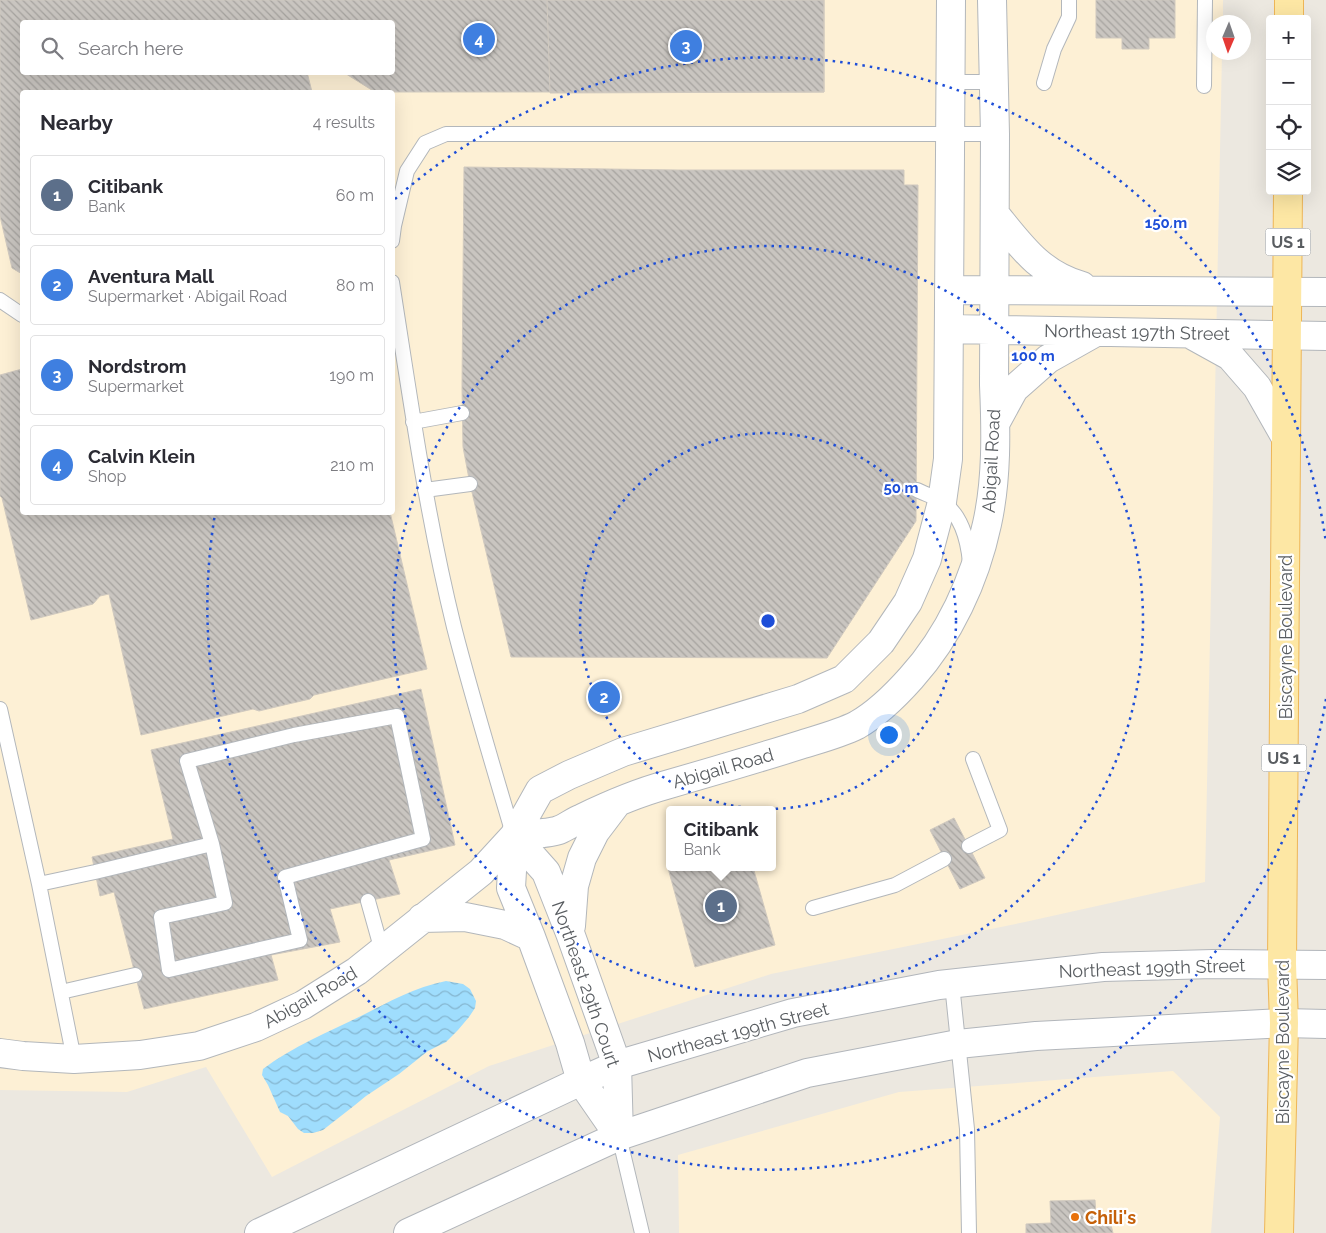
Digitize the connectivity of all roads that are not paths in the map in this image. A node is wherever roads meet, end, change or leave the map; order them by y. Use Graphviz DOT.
graph roads {
  1 [pos="951,0"];
  2 [pos="992,0"];
  3 [pos="1205,0"];
  4 [pos="1289,0"];
  5 [pos="1069,1"];
  6 [pos="1289,15"];
  7 [pos="951,82"];
  8 [pos="994,82"];
  9 [pos="1044,83"];
  10 [pos="1204,86"];
  11 [pos="951,133"];
  12 [pos="995,134"];
  13 [pos="1288,195"];
  14 [pos="995,214"];
  15 [pos="395,222"];
  16 [pos="949,290"];
  17 [pos="995,290"];
  18 [pos="1100,291"];
  19 [pos="1287,292"];
  20 [pos="1326,292"];
  21 [pos="0,300"];
  22 [pos="395,302"];
  23 [pos="20,314"];
  24 [pos="949,329"];
  25 [pos="995,329"];
  26 [pos="1097,332"];
  27 [pos="1188,334"];
  28 [pos="1287,336"];
  29 [pos="1326,336"];
  30 [pos="462,413"];
  31 [pos="413,422"];
  32 [pos="996,422"];
  33 [pos="1286,438"];
  34 [pos="470,484"];
  35 [pos="425,490"];
  36 [pos="917,490"];
  37 [pos="942,502"];
  38 [pos="971,578"];
  39 [pos="0,709"];
  40 [pos="973,759"];
  41 [pos="620,800"];
  42 [pos="514,836"];
  43 [pos="212,844"];
  44 [pos="968,846"];
  45 [pos="944,859"];
  46 [pos="39,884"];
  47 [pos="368,901"];
  48 [pos="813,908"];
  49 [pos="422,918"];
  50 [pos="570,933"];
  51 [pos="531,937"];
  52 [pos="382,951"];
  53 [pos="1282,964"];
  54 [pos="1326,965"];
  55 [pos="135,975"];
  56 [pos="952,984"];
  57 [pos="61,992"];
  58 [pos="1284,1023"];
  59 [pos="1326,1024"];
  60 [pos="958,1044"];
  61 [pos="0,1053"];
  62 [pos="74,1059"];
  63 [pos="617,1065"];
  64 [pos="582,1081"];
  65 [pos="619,1136"];
  66 [pos="275,1230"];
  67 [pos="408,1233"];
  68 [pos="642,1233"];
  69 [pos="969,1233"];
  70 [pos="1279,1233"];
  1 -- 7 [label="street, Abigail Road"];
  2 -- 8 [label="street, Abigail Road"];
  3 -- 10 [label="lane"];
  4 -- 6 [label="main road"];
  5 -- 9 [label="lane"];
  7 -- 8 [label="lane"];
  7 -- 11 [label="street, Abigail Road"];
  8 -- 12 [label="street, Abigail Road"];
  11 -- 12 [label="lane"];
  11 -- 15 [label="lane"];
  11 -- 16 [label="street, Abigail Road"];
  12 -- 14 [label="street, Abigail Road"];
  13 -- 19 [label="main road, Biscayne Boulevard / US 1"];
  14 -- 17 [label="street, Abigail Road"];
  14 -- 18 [label="street"];
  16 -- 17 [label="street"];
  16 -- 24 [label="street, Abigail Road"];
  17 -- 18 [label="street"];
  17 -- 25 [label="street, Abigail Road"];
  18 -- 19 [label="street"];
  19 -- 20 [label="street"];
  19 -- 28 [label="main road, Biscayne Boulevard / US 1"];
  21 -- 23 [label="lane"];
  22 -- 31 [label="lane"];
  24 -- 25 [label="street, Northeast 197th Street"];
  24 -- 37 [label="street, Abigail Road"];
  25 -- 26 [label="street, Northeast 197th Street"];
  25 -- 32 [label="street, Abigail Road"];
  26 -- 27 [label="street, Northeast 197th Street"];
  26 -- 32 [label="street"];
  27 -- 28 [label="street, Northeast 197th Street"];
  27 -- 33 [label="street"];
  28 -- 29 [label="street, Northeast 197th Street"];
  28 -- 33 [label="main road, Biscayne Boulevard / US 1"];
  30 -- 31 [label="lane"];
  31 -- 35 [label="lane"];
  32 -- 38 [label="street, Abigail Road"];
  33 -- 53 [label="main road, Biscayne Boulevard / US 1"];
  34 -- 35 [label="lane"];
  35 -- 42 [label="lane"];
  36 -- 37 [label="lane"];
  37 -- 38 [label="lane"];
  37 -- 42 [label="street, Abigail Road"];
  38 -- 41 [label="street, Abigail Road"];
  39 -- 46 [label="lane"];
  40 -- 44 [label="lane"];
  41 -- 42 [label="street, Abigail Road"];
  41 -- 50 [label="street"];
  42 -- 49 [label="street, Abigail Road"];
  42 -- 50 [label="street, Northeast 29th Court"];
  42 -- 51 [label="street, Northeast 29th Court"];
  43 -- 43 [label="lane"];
  43 -- 46 [label="lane"];
  45 -- 48 [label="lane"];
  46 -- 57 [label="lane"];
  47 -- 52 [label="lane"];
  49 -- 51 [label="street"];
  49 -- 52 [label="street, Abigail Road"];
  50 -- 63 [label="street, Northeast 29th Court"];
  51 -- 64 [label="street, Northeast 29th Court"];
  52 -- 62 [label="street, Abigail Road"];
  53 -- 54 [label="street, Northeast 199th Street"];
  53 -- 56 [label="street, Northeast 199th Street"];
  53 -- 58 [label="main road, Biscayne Boulevard / US 1"];
  55 -- 57 [label="lane"];
  56 -- 60 [label="lane"];
  56 -- 63 [label="street, Northeast 199th Street"];
  57 -- 62 [label="lane"];
  58 -- 59 [label="street"];
  58 -- 60 [label="street"];
  58 -- 70 [label="main road, Biscayne Boulevard / US 1"];
  60 -- 65 [label="street"];
  60 -- 69 [label="lane"];
  61 -- 62 [label="street, Abigail Road"];
  63 -- 64 [label="street, Northeast 199th Street"];
  63 -- 65 [label="street, Northeast 29th Court"];
  64 -- 65 [label="street, Northeast 29th Court"];
  64 -- 66 [label="street, Northeast 199th Street"];
  65 -- 67 [label="street"];
  65 -- 68 [label="lane"];
}
